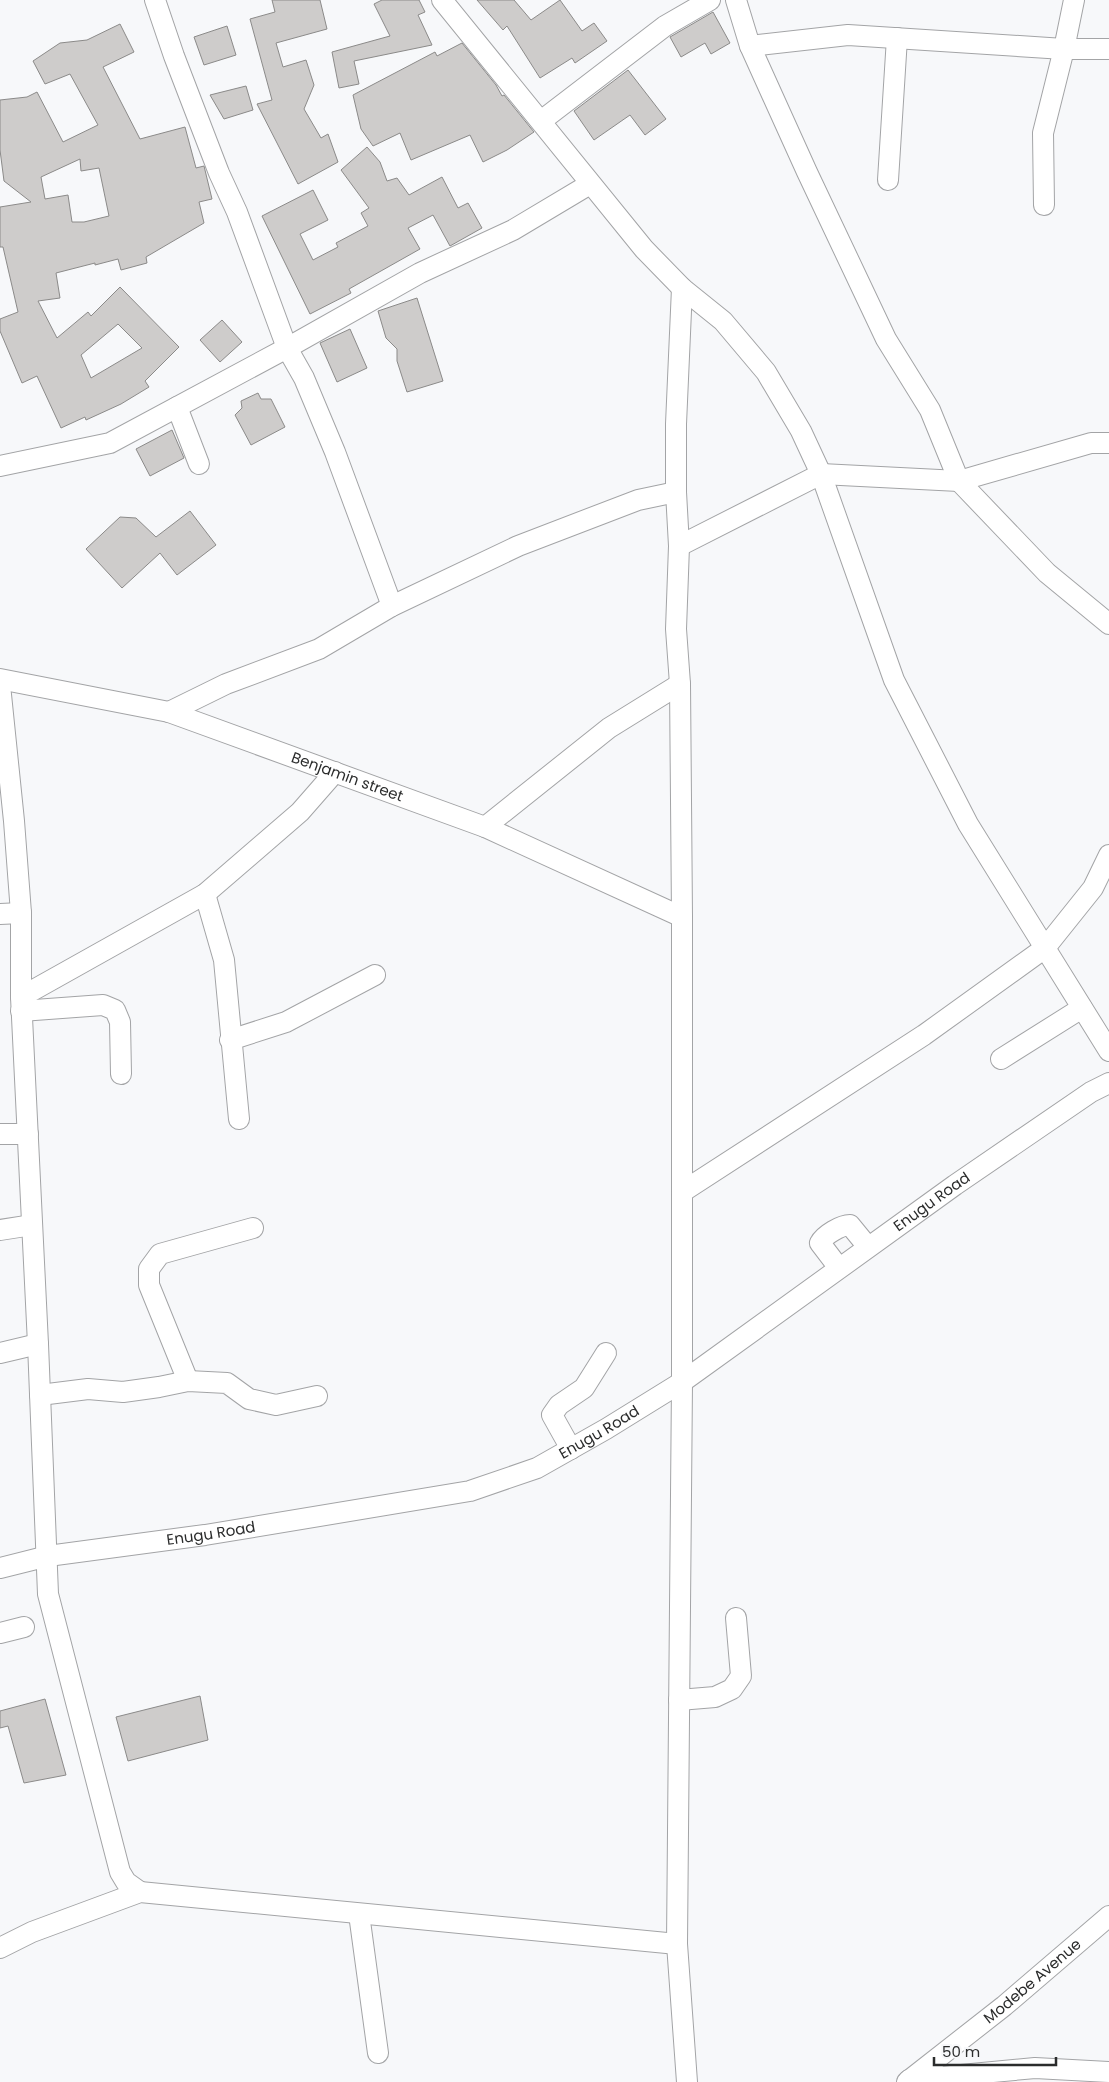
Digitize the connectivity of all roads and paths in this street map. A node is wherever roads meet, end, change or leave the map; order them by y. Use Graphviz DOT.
graph roads {
  1 [pos="155,0"];
  2 [pos="442,0"];
  3 [pos="710,0"];
  4 [pos="736,0"];
  5 [pos="1074,0"];
  6 [pos="897,38"];
  7 [pos="750,46"];
  8 [pos="1064,49"];
  9 [pos="1109,49"];
  10 [pos="541,121"];
  11 [pos="888,180"];
  12 [pos="590,184"];
  13 [pos="1044,205"];
  14 [pos="682,288"];
  15 [pos="287,348"];
  16 [pos="177,407"];
  17 [pos="1109,443"];
  18 [pos="199,464"];
  19 [pos="0,466"];
  20 [pos="821,474"];
  21 [pos="959,481"];
  22 [pos="676,492"];
  23 [pos="679,546"];
  24 [pos="392,606"];
  25 [pos="1109,624"];
  26 [pos="0,679"];
  27 [pos="680,684"];
  28 [pos="0,685"];
  29 [pos="169,712"];
  30 [pos="336,772"];
  31 [pos="486,827"];
  32 [pos="1109,856"];
  33 [pos="205,894"];
  34 [pos="21,913"];
  35 [pos="0,914"];
  36 [pos="682,918"];
  37 [pos="1045,948"];
  38 [pos="375,975"];
  39 [pos="21,1004"];
  40 [pos="1082,1008"];
  41 [pos="230,1040"];
  42 [pos="1109,1051"];
  43 [pos="1001,1059"];
  44 [pos="121,1074"];
  45 [pos="1109,1083"];
  46 [pos="239,1119"];
  47 [pos="0,1134"];
  48 [pos="28,1134"];
  49 [pos="682,1192"];
  50 [pos="32,1224"];
  51 [pos="253,1228"];
  52 [pos="0,1230"];
  53 [pos="868,1247"];
  54 [pos="839,1268"];
  55 [pos="38,1344"];
  56 [pos="0,1353"];
  57 [pos="606,1353"];
  58 [pos="188,1381"];
  59 [pos="682,1382"];
  60 [pos="40,1395"];
  61 [pos="317,1396"];
  62 [pos="571,1449"];
  63 [pos="48,1556"];
  64 [pos="0,1568"];
  65 [pos="736,1618"];
  66 [pos="24,1628"];
  67 [pos="0,1633"];
  68 [pos="679,1700"];
  69 [pos="140,1892"];
  70 [pos="359,1914"];
  71 [pos="1109,1916"];
  72 [pos="677,1944"];
  73 [pos="0,1948"];
  74 [pos="378,2052"];
  75 [pos="1109,2072"];
  76 [pos="908,2081"];
  77 [pos="687,2082"];
  1 -- 15 [label="street"];
  2 -- 10 [label="street"];
  3 -- 10 [label="street"];
  4 -- 7 [label="street"];
  5 -- 8 [label="street"];
  6 -- 7 [label="street"];
  6 -- 8 [label="street"];
  6 -- 11 [label="street"];
  7 -- 21 [label="street"];
  8 -- 9 [label="street"];
  8 -- 13 [label="street"];
  10 -- 12 [label="street"];
  12 -- 14 [label="street"];
  12 -- 15 [label="street"];
  14 -- 20 [label="street"];
  14 -- 22 [label="street"];
  15 -- 16 [label="street"];
  15 -- 24 [label="street"];
  16 -- 18 [label="street"];
  16 -- 19 [label="street"];
  17 -- 21 [label="street"];
  20 -- 21 [label="street"];
  20 -- 23 [label="street"];
  20 -- 37 [label="street"];
  21 -- 25 [label="street"];
  22 -- 23 [label="street"];
  22 -- 24 [label="street"];
  23 -- 27 [label="street"];
  24 -- 29 [label="street"];
  26 -- 29 [label="street, Benjamin street"];
  27 -- 31 [label="street"];
  27 -- 36 [label="street"];
  28 -- 34 [label="street"];
  29 -- 30 [label="street, Benjamin street"];
  30 -- 31 [label="street, Benjamin street"];
  30 -- 33 [label="street"];
  31 -- 36 [label="street, Benjamin street"];
  32 -- 37 [label="street"];
  33 -- 39 [label="street"];
  33 -- 41 [label="street"];
  34 -- 35 [label="street"];
  34 -- 39 [label="street"];
  36 -- 49 [label="street"];
  37 -- 40 [label="street"];
  37 -- 49 [label="street"];
  38 -- 41 [label="street"];
  39 -- 44 [label="street"];
  39 -- 48 [label="street"];
  40 -- 42 [label="street"];
  40 -- 43 [label="street"];
  41 -- 46 [label="street"];
  45 -- 53 [label="street, Enugu Road"];
  47 -- 48 [label="street"];
  48 -- 50 [label="street"];
  49 -- 59 [label="street"];
  50 -- 52 [label="street"];
  50 -- 55 [label="street"];
  51 -- 58 [label="street"];
  53 -- 54 [label="street, Enugu Road"];
  53 -- 54 [label="street"];
  54 -- 59 [label="street, Enugu Road"];
  55 -- 56 [label="street"];
  55 -- 60 [label="street"];
  57 -- 62 [label="street"];
  58 -- 60 [label="street"];
  58 -- 61 [label="street"];
  59 -- 62 [label="street, Enugu Road"];
  59 -- 68 [label="street"];
  60 -- 63 [label="street"];
  62 -- 63 [label="street, Enugu Road"];
  63 -- 64 [label="street, Enugu Road"];
  63 -- 69 [label="street"];
  65 -- 68 [label="street"];
  66 -- 67 [label="street"];
  68 -- 72 [label="street"];
  69 -- 70 [label="street"];
  69 -- 73 [label="street"];
  70 -- 72 [label="street"];
  70 -- 74 [label="street"];
  71 -- 76 [label="street, Modebe Avenue"];
  72 -- 77 [label="street"];
  75 -- 76 [label="street"];
}
